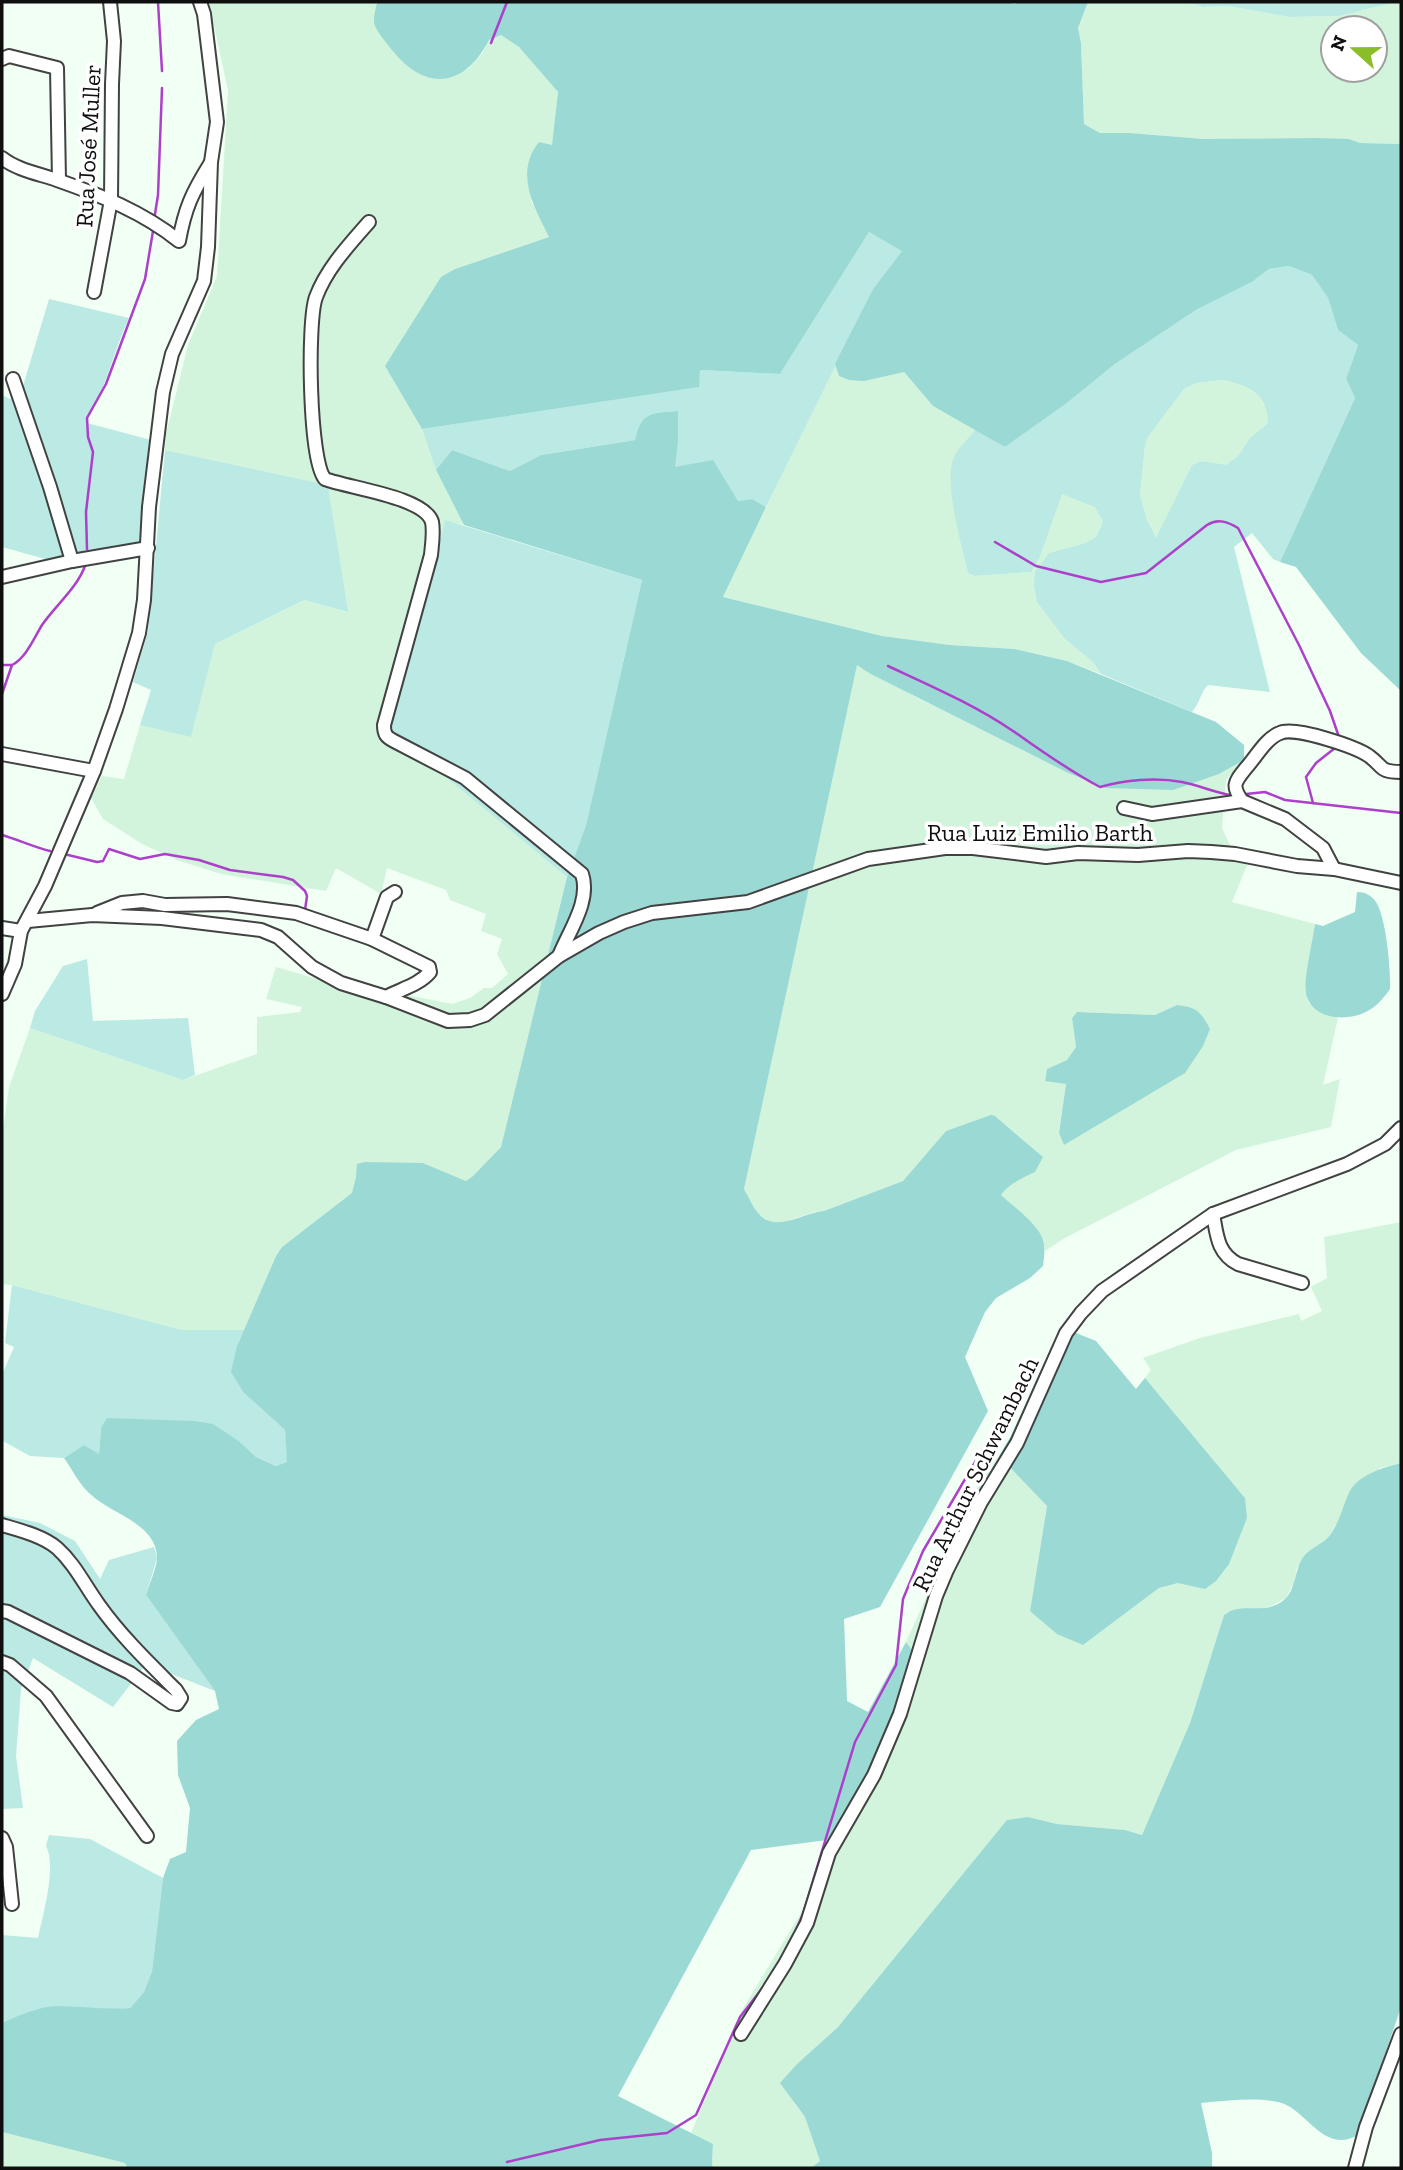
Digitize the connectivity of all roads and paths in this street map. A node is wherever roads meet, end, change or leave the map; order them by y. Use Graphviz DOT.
graph roads {
  1 [pos="110,2"];
  2 [pos="200,2"];
  3 [pos="2,59"];
  4 [pos="4,160"];
  5 [pos="211,162"];
  6 [pos="59,180"];
  7 [pos="111,200"];
  8 [pos="369,222"];
  9 [pos="94,292"];
  10 [pos="13,379"];
  11 [pos="148,548"];
  12 [pos="72,561"];
  13 [pos="2,578"];
  14 [pos="2,754"];
  15 [pos="94,771"];
  16 [pos="1401,772"];
  17 [pos="1242,801"];
  18 [pos="1124,808"];
  19 [pos="1334,869"];
  20 [pos="1401,883"];
  21 [pos="395,892"];
  22 [pos="92,915"];
  23 [pos="25,926"];
  24 [pos="2,928"];
  25 [pos="372,939"];
  26 [pos="559,956"];
  27 [pos="2,993"];
  28 [pos="386,997"];
  29 [pos="1401,1128"];
  30 [pos="1213,1214"];
  31 [pos="1302,1283"];
  32 [pos="2,1525"];
  33 [pos="2,1611"];
  34 [pos="2,1662"];
  35 [pos="148,1836"];
  36 [pos="2,1838"];
  37 [pos="12,1905"];
  38 [pos="741,2034"];
  39 [pos="1401,2034"];
  40 [pos="1354,2168"];
  1 -- 7 [label="street, Rua José Muller"];
  2 -- 5 [label="street"];
  3 -- 6 [label="street"];
  4 -- 6 [label="street"];
  5 -- 7 [label="street"];
  5 -- 11 [label="street"];
  6 -- 7 [label="street"];
  7 -- 9 [label="street, Rua José Muller"];
  8 -- 26 [label="street"];
  10 -- 12 [label="street"];
  11 -- 12 [label="street"];
  11 -- 15 [label="street"];
  12 -- 13 [label="street"];
  14 -- 15 [label="street"];
  15 -- 23 [label="street"];
  16 -- 17 [label="street"];
  17 -- 18 [label="street"];
  17 -- 19 [label="street"];
  19 -- 20 [label="street"];
  19 -- 26 [label="street, Rua Luiz Emilio Barth"];
  21 -- 25 [label="street"];
  22 -- 23 [label="street, Rua Luiz Emilio Barth"];
  22 -- 25 [label="street"];
  22 -- 28 [label="street, Rua Luiz Emilio Barth"];
  23 -- 24 [label="street, Rua Luiz Emilio Barth"];
  23 -- 27 [label="street"];
  25 -- 28 [label="street"];
  26 -- 28 [label="street, Rua Luiz Emilio Barth"];
  29 -- 30 [label="street, Rua Arthur Schwambach"];
  30 -- 31 [label="street"];
  30 -- 38 [label="street, Rua Arthur Schwambach"];
  32 -- 33 [label="street"];
  34 -- 35 [label="street"];
  36 -- 37 [label="street"];
  39 -- 40 [label="street"];
}
